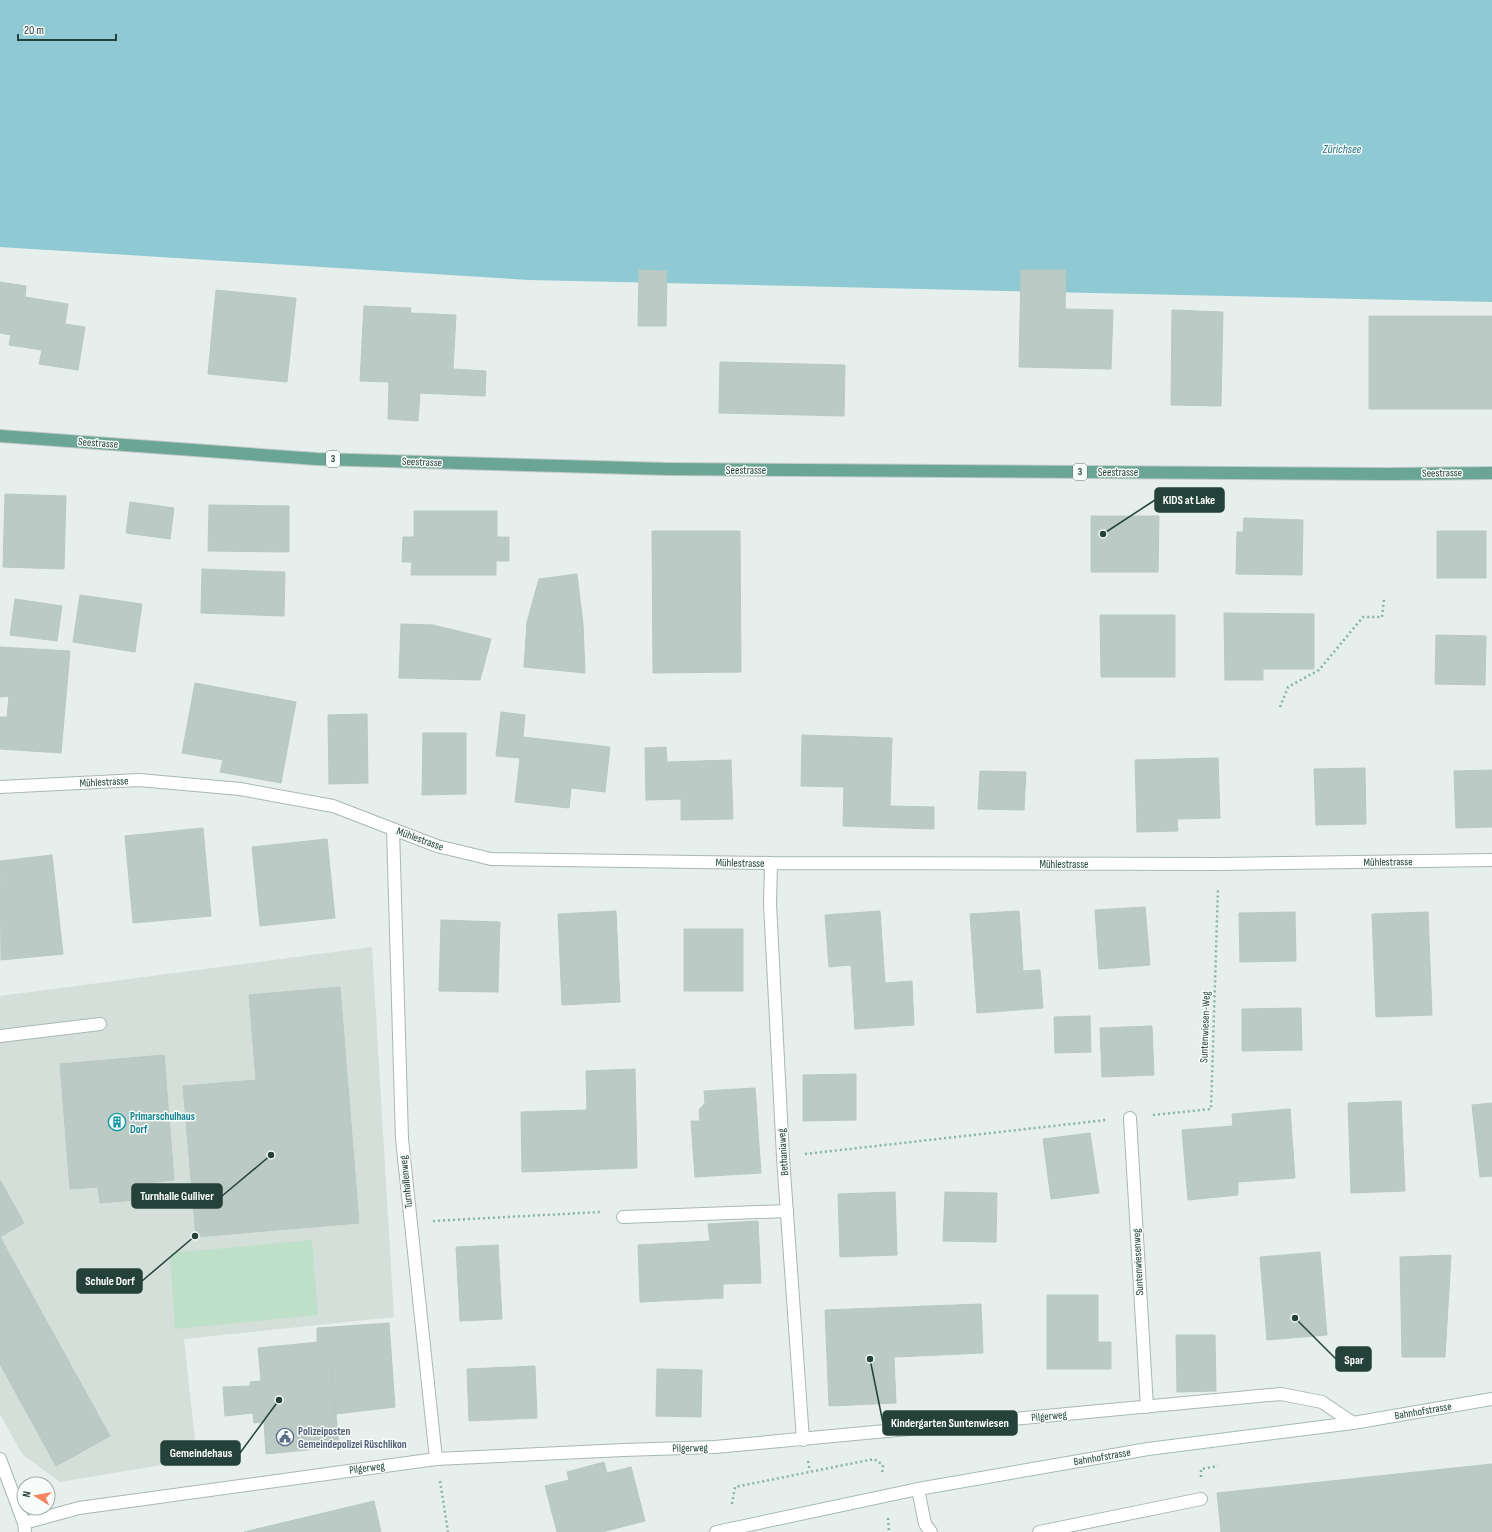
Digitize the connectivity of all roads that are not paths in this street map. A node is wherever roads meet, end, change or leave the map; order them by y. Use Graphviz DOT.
graph roads {
  1 [pos="0,436"];
  2 [pos="1492,473"];
  3 [pos="0,787"];
  4 [pos="393,829"];
  5 [pos="1492,860"];
  6 [pos="771,863"];
  7 [pos="100,1024"];
  8 [pos="0,1036"];
  9 [pos="1130,1118"];
  10 [pos="787,1211"];
  11 [pos="623,1218"];
  12 [pos="1492,1400"];
  13 [pos="1146,1407"];
  14 [pos="1353,1423"];
  15 [pos="803,1440"];
  16 [pos="0,1458"];
  17 [pos="436,1459"];
  18 [pos="918,1489"];
  19 [pos="1201,1499"];
  20 [pos="25,1527"];
  21 [pos="716,1532"];
  22 [pos="931,1532"];
  23 [pos="1039,1532"];
  1 -- 2 [label="main road, Seestrasse / 3"];
  3 -- 4 [label="street, Mühlestrasse"];
  4 -- 6 [label="street, Mühlestrasse"];
  4 -- 17 [label="street, Turnhallenweg"];
  5 -- 6 [label="street, Mühlestrasse"];
  6 -- 10 [label="street, Bethaniaweg"];
  7 -- 8 [label="street"];
  9 -- 13 [label="street, Suntenwiesenweg"];
  10 -- 11 [label="street"];
  10 -- 15 [label="street, Bethaniaweg"];
  12 -- 14 [label="street, Bahnhofstrasse"];
  13 -- 14 [label="street, Pilgerweg"];
  13 -- 15 [label="street, Pilgerweg"];
  14 -- 18 [label="street, Bahnhofstrasse"];
  15 -- 17 [label="street, Pilgerweg"];
  16 -- 20 [label="street"];
  17 -- 20 [label="street, Pilgerweg"];
  18 -- 21 [label="street, Bahnhofstrasse"];
  18 -- 22 [label="street"];
  19 -- 23 [label="street"];
}
